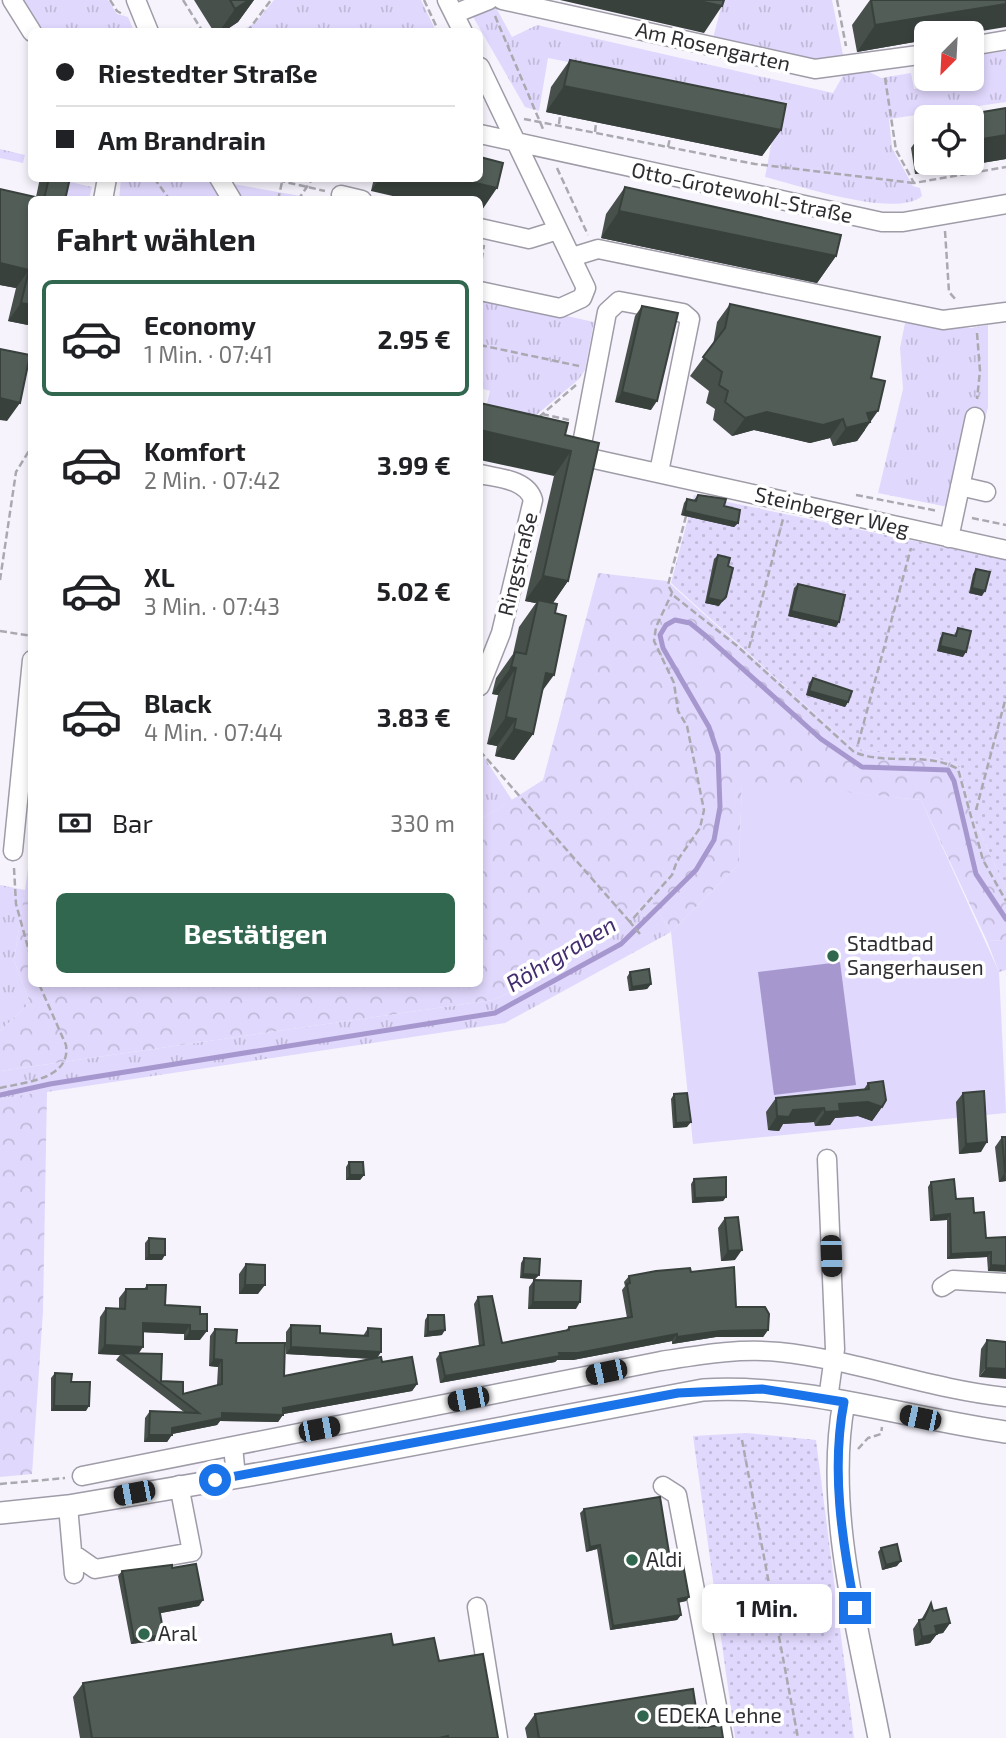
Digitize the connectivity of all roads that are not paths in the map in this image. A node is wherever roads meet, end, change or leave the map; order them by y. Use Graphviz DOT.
graph roads {
  1 [pos="12,0"];
  2 [pos="136,0"];
  3 [pos="489,0"];
  4 [pos="502,0"];
  5 [pos="451,7"];
  6 [pos="30,28"];
  7 [pos="147,28"];
  8 [pos="461,28"];
  9 [pos="1006,40"];
  10 [pos="984,44"];
  11 [pos="914,56"];
  12 [pos="483,73"];
  13 [pos="483,135"];
  14 [pos="516,143"];
  15 [pos="341,195"];
  16 [pos="345,196"];
  17 [pos="1006,204"];
  18 [pos="484,229"];
  19 [pos="558,230"];
  20 [pos="572,257"];
  21 [pos="483,291"];
  22 [pos="1006,312"];
  23 [pos="975,416"];
  24 [pos="659,472"];
  25 [pos="483,475"];
  26 [pos="960,486"];
  27 [pos="986,492"];
  28 [pos="949,538"];
  29 [pos="1006,550"];
  30 [pos="483,678"];
  31 [pos="28,729"];
  32 [pos="25,797"];
  33 [pos="13,851"];
  34 [pos="827,1158"];
  35 [pos="1006,1283"];
  36 [pos="942,1287"];
  37 [pos="834,1361"];
  38 [pos="1006,1397"];
  39 [pos="836,1400"];
  40 [pos="1006,1432"];
  41 [pos="233,1446"];
  42 [pos="82,1476"];
  43 [pos="236,1477"];
  44 [pos="179,1485"];
  45 [pos="663,1486"];
  46 [pos="68,1506"];
  47 [pos="0,1513"];
  48 [pos="75,1555"];
  49 [pos="74,1574"];
  50 [pos="477,1607"];
  51 [pos="498,1738"];
  52 [pos="723,1738"];
  53 [pos="879,1738"];
  1 -- 6 [label="street"];
  2 -- 7 [label="street"];
  3 -- 5 [label="street"];
  4 -- 11 [label="street, Am Rosengarten"];
  5 -- 8 [label="street"];
  9 -- 10 [label="street"];
  12 -- 14 [label="street"];
  13 -- 14 [label="street, Otto-Grotewohl-Straße"];
  14 -- 17 [label="street, Otto-Grotewohl-Straße"];
  14 -- 19 [label="street"];
  15 -- 16 [label="street"];
  18 -- 19 [label="street"];
  19 -- 20 [label="street"];
  20 -- 21 [label="street"];
  20 -- 22 [label="street"];
  23 -- 26 [label="street"];
  24 -- 24 [label="street, Steinberger Weg"];
  24 -- 28 [label="street, Steinberger Weg"];
  25 -- 30 [label="street, Ringstraße"];
  26 -- 27 [label="street"];
  26 -- 28 [label="street"];
  28 -- 29 [label="street, Steinberger Weg"];
  31 -- 32 [label="street"];
  32 -- 33 [label="street"];
  34 -- 37 [label="street"];
  35 -- 36 [label="street"];
  37 -- 38 [label="street"];
  37 -- 39 [label="street"];
  37 -- 41 [label="street"];
  39 -- 40 [label="main road"];
  39 -- 43 [label="main road"];
  39 -- 53 [label="main road"];
  41 -- 42 [label="street"];
  41 -- 43 [label="street"];
  43 -- 44 [label="main road"];
  44 -- 46 [label="main road"];
  44 -- 48 [label="street"];
  45 -- 52 [label="street"];
  46 -- 47 [label="main road"];
  46 -- 48 [label="street"];
  48 -- 49 [label="street"];
  50 -- 51 [label="street"];
}
